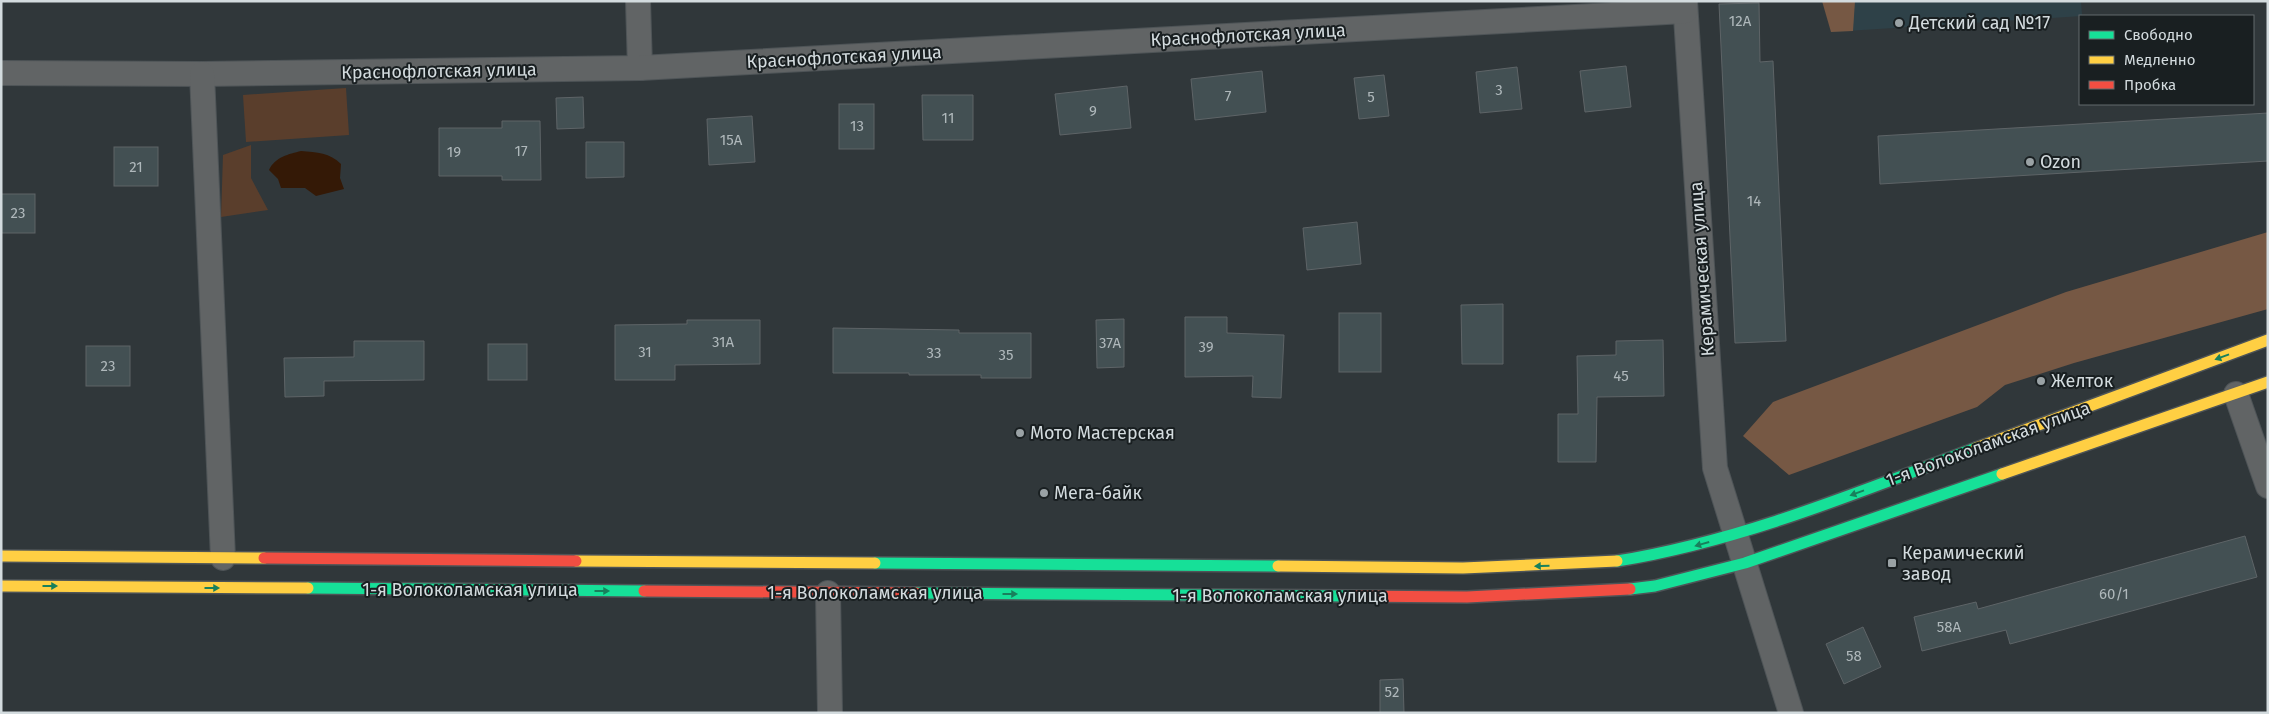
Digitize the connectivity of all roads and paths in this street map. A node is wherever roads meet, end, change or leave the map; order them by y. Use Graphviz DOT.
graph roads {
  1 [pos="638,1"];
  2 [pos="1685,6"];
  3 [pos="640,68"];
  4 [pos="1,73"];
  5 [pos="202,74"];
  6 [pos="2268,340"];
  7 [pos="2268,382"];
  8 [pos="2236,394"];
  9 [pos="2268,486"];
  10 [pos="1736,534"];
  11 [pos="1,556"];
  12 [pos="223,558"];
  13 [pos="1745,563"];
  14 [pos="1,586"];
  15 [pos="828,593"];
  16 [pos="830,713"];
  17 [pos="1791,713"];
  1 -- 3 [label="street"];
  2 -- 3 [label="street, Краснофлотская улица"];
  2 -- 10 [label="street, Керамическая улица"];
  3 -- 5 [label="street, Краснофлотская улица"];
  4 -- 5 [label="street, Краснофлотская улица"];
  5 -- 12 [label="street"];
  6 -- 10 [label="main road, 1-я Волоколамская улица, one-way"];
  7 -- 8 [label="main road, 1-я Волоколамская улица"];
  8 -- 9 [label="street"];
  8 -- 13 [label="main road, 1-я Волоколамская улица"];
  10 -- 12 [label="main road, 1-я Волоколамская улица, one-way"];
  10 -- 13 [label="street"];
  11 -- 12 [label="main road, 1-я Волоколамская улица"];
  15 -- 13 [label="main road, 1-я Волоколамская улица, one-way"];
  13 -- 17 [label="street"];
  14 -- 15 [label="main road, 1-я Волоколамская улица, one-way"];
  15 -- 16 [label="street"];
}
